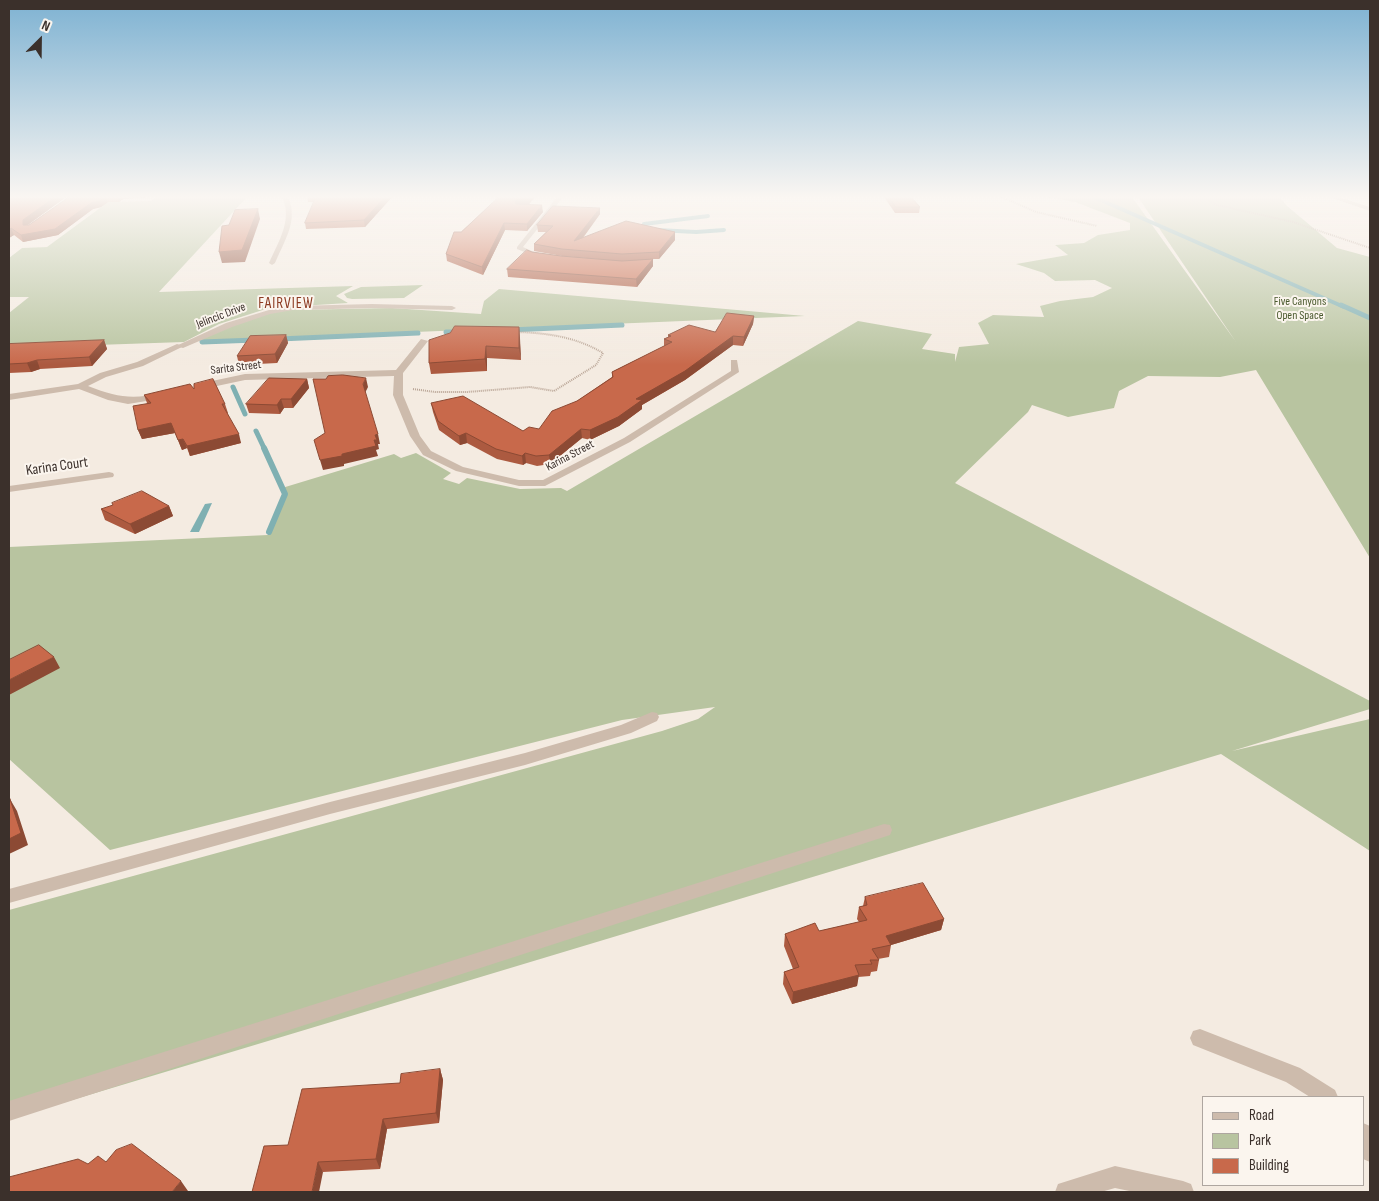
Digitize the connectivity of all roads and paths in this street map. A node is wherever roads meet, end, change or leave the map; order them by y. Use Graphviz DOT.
graph roads {
  1 [pos="277,253"];
  2 [pos="528,253"];
  3 [pos="553,259"];
  4 [pos="272,264"];
  5 [pos="452,308"];
  6 [pos="513,332"];
  7 [pos="424,341"];
  8 [pos="734,362"];
  9 [pos="399,373"];
  10 [pos="80,386"];
  11 [pos="398,386"];
  12 [pos="191,389"];
  13 [pos="173,393"];
  14 [pos="9,397"];
  15 [pos="109,475"];
  16 [pos="9,490"];
  17 [pos="652,717"];
  18 [pos="884,830"];
  19 [pos="9,896"];
  20 [pos="1200,1038"];
  21 [pos="1326,1096"];
  22 [pos="9,1111"];
  23 [pos="1364,1136"];
  24 [pos="1370,1151"];
  25 [pos="1066,1192"];
  26 [pos="1183,1192"];
  1 -- 4 [label="street"];
  2 -- 3 [label="street"];
  5 -- 10 [label="street, Jelincic Drive"];
  6 -- 11 [label="path"];
  7 -- 9 [label="street"];
  8 -- 11 [label="street, Karina Street"];
  9 -- 11 [label="street, Karina Street"];
  9 -- 12 [label="street, Sarita Street"];
  10 -- 13 [label="street"];
  10 -- 14 [label="street, Jelincic Drive"];
  15 -- 16 [label="street, Karina Court"];
  17 -- 19 [label="street"];
  18 -- 22 [label="street"];
  20 -- 21 [label="street"];
  23 -- 24 [label="street"];
  25 -- 26 [label="street"];
}
